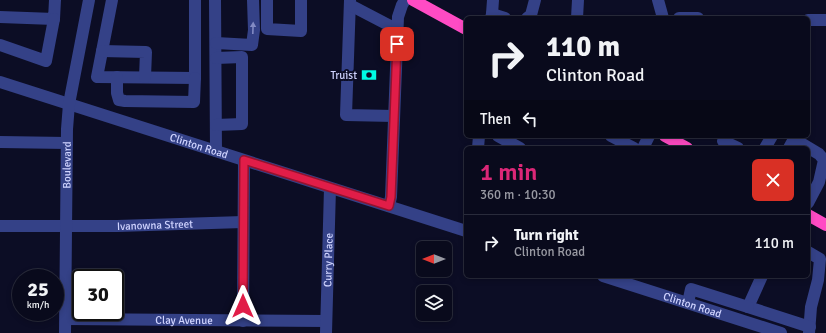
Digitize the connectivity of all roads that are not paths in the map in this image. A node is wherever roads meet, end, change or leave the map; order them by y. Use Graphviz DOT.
graph roads {
  1 [pos="55,0"];
  2 [pos="90,0"];
  3 [pos="112,0"];
  4 [pos="195,0"];
  5 [pos="216,0"];
  6 [pos="253,0"];
  7 [pos="267,0"];
  8 [pos="301,0"];
  9 [pos="405,0"];
  10 [pos="413,0"];
  11 [pos="528,0"];
  12 [pos="535,0"];
  13 [pos="578,0"];
  14 [pos="658,0"];
  15 [pos="350,2"];
  16 [pos="492,7"];
  17 [pos="503,16"];
  18 [pos="526,16"];
  19 [pos="529,16"];
  20 [pos="577,16"];
  21 [pos="662,16"];
  22 [pos="0,17"];
  23 [pos="54,19"];
  24 [pos="810,20"];
  25 [pos="826,20"];
  26 [pos="84,28"];
  27 [pos="464,28"];
  28 [pos="398,30"];
  29 [pos="105,33"];
  30 [pos="216,43"];
  31 [pos="0,45"];
  32 [pos="252,45"];
  33 [pos="102,51"];
  34 [pos="242,57"];
  35 [pos="216,58"];
  36 [pos="117,77"];
  37 [pos="145,77"];
  38 [pos="195,78"];
  39 [pos="0,82"];
  40 [pos="69,104"];
  41 [pos="394,116"];
  42 [pos="216,125"];
  43 [pos="504,138"];
  44 [pos="615,138"];
  45 [pos="668,138"];
  46 [pos="0,142"];
  47 [pos="515,142"];
  48 [pos="723,142"];
  49 [pos="67,143"];
  50 [pos="630,146"];
  51 [pos="680,146"];
  52 [pos="733,146"];
  53 [pos="790,146"];
  54 [pos="806,146"];
  55 [pos="810,149"];
  56 [pos="216,151"];
  57 [pos="244,160"];
  58 [pos="330,188"];
  59 [pos="816,191"];
  60 [pos="810,200"];
  61 [pos="389,206"];
  62 [pos="810,216"];
  63 [pos="243,222"];
  64 [pos="826,224"];
  65 [pos="0,226"];
  66 [pos="66,226"];
  67 [pos="464,230"];
  68 [pos="810,253"];
  69 [pos="616,278"];
  70 [pos="761,278"];
  71 [pos="630,280"];
  72 [pos="688,303"];
  73 [pos="748,307"];
  74 [pos="66,319"];
  75 [pos="243,320"];
  76 [pos="326,320"];
  77 [pos="809,330"];
  78 [pos="65,333"];
  79 [pos="326,333"];
  80 [pos="781,333"];
  1 -- 23 [label="street"];
  2 -- 26 [label="street, Boulevard"];
  3 -- 29 [label="street"];
  4 -- 38 [label="street"];
  5 -- 30 [label="street"];
  32 -- 6 [label="street, one-way"];
  7 -- 8 [label="street"];
  9 -- 28 [label="street"];
  10 -- 27 [label="highway"];
  11 -- 18 [label="street"];
  12 -- 19 [label="street"];
  13 -- 20 [label="street"];
  14 -- 21 [label="street"];
  15 -- 28 [label="street"];
  15 -- 41 [label="street"];
  16 -- 17 [label="street"];
  22 -- 23 [label="street"];
  23 -- 31 [label="street"];
  24 -- 25 [label="street"];
  26 -- 29 [label="street"];
  26 -- 40 [label="street, Boulevard"];
  28 -- 41 [label="street"];
  29 -- 33 [label="street"];
  30 -- 32 [label="street"];
  30 -- 35 [label="street"];
  32 -- 34 [label="street"];
  33 -- 36 [label="street"];
  33 -- 37 [label="street"];
  34 -- 35 [label="street"];
  34 -- 42 [label="street"];
  35 -- 42 [label="street"];
  36 -- 37 [label="street"];
  36 -- 38 [label="street"];
  37 -- 38 [label="street"];
  39 -- 40 [label="street, Clinton Road"];
  40 -- 49 [label="street, Boulevard"];
  40 -- 56 [label="street, Clinton Road"];
  41 -- 61 [label="street"];
  42 -- 56 [label="street"];
  43 -- 47 [label="street"];
  44 -- 50 [label="street"];
  45 -- 51 [label="highway"];
  46 -- 49 [label="street"];
  48 -- 52 [label="street"];
  49 -- 66 [label="street, Boulevard"];
  53 -- 54 [label="street"];
  55 -- 59 [label="street"];
  56 -- 57 [label="street, Clinton Road"];
  57 -- 58 [label="street, Clinton Road"];
  57 -- 63 [label="street"];
  58 -- 61 [label="street, Clinton Road"];
  58 -- 76 [label="street, Curry Place"];
  59 -- 60 [label="street"];
  61 -- 67 [label="street, Clinton Road"];
  62 -- 64 [label="highway"];
  63 -- 66 [label="street, Ivanowna Street"];
  63 -- 75 [label="street"];
  65 -- 66 [label="street, Ivanowna Street"];
  66 -- 74 [label="street, Boulevard"];
  68 -- 77 [label="street"];
  69 -- 71 [label="street, Clinton Road"];
  70 -- 73 [label="street"];
  71 -- 72 [label="street, Clinton Road"];
  72 -- 73 [label="street"];
  72 -- 80 [label="street, Clinton Road"];
  73 -- 77 [label="street"];
  74 -- 75 [label="street, Clay Avenue"];
  74 -- 78 [label="street, Boulevard"];
  75 -- 76 [label="street, Clay Avenue"];
  76 -- 79 [label="street, Curry Place"];
}
